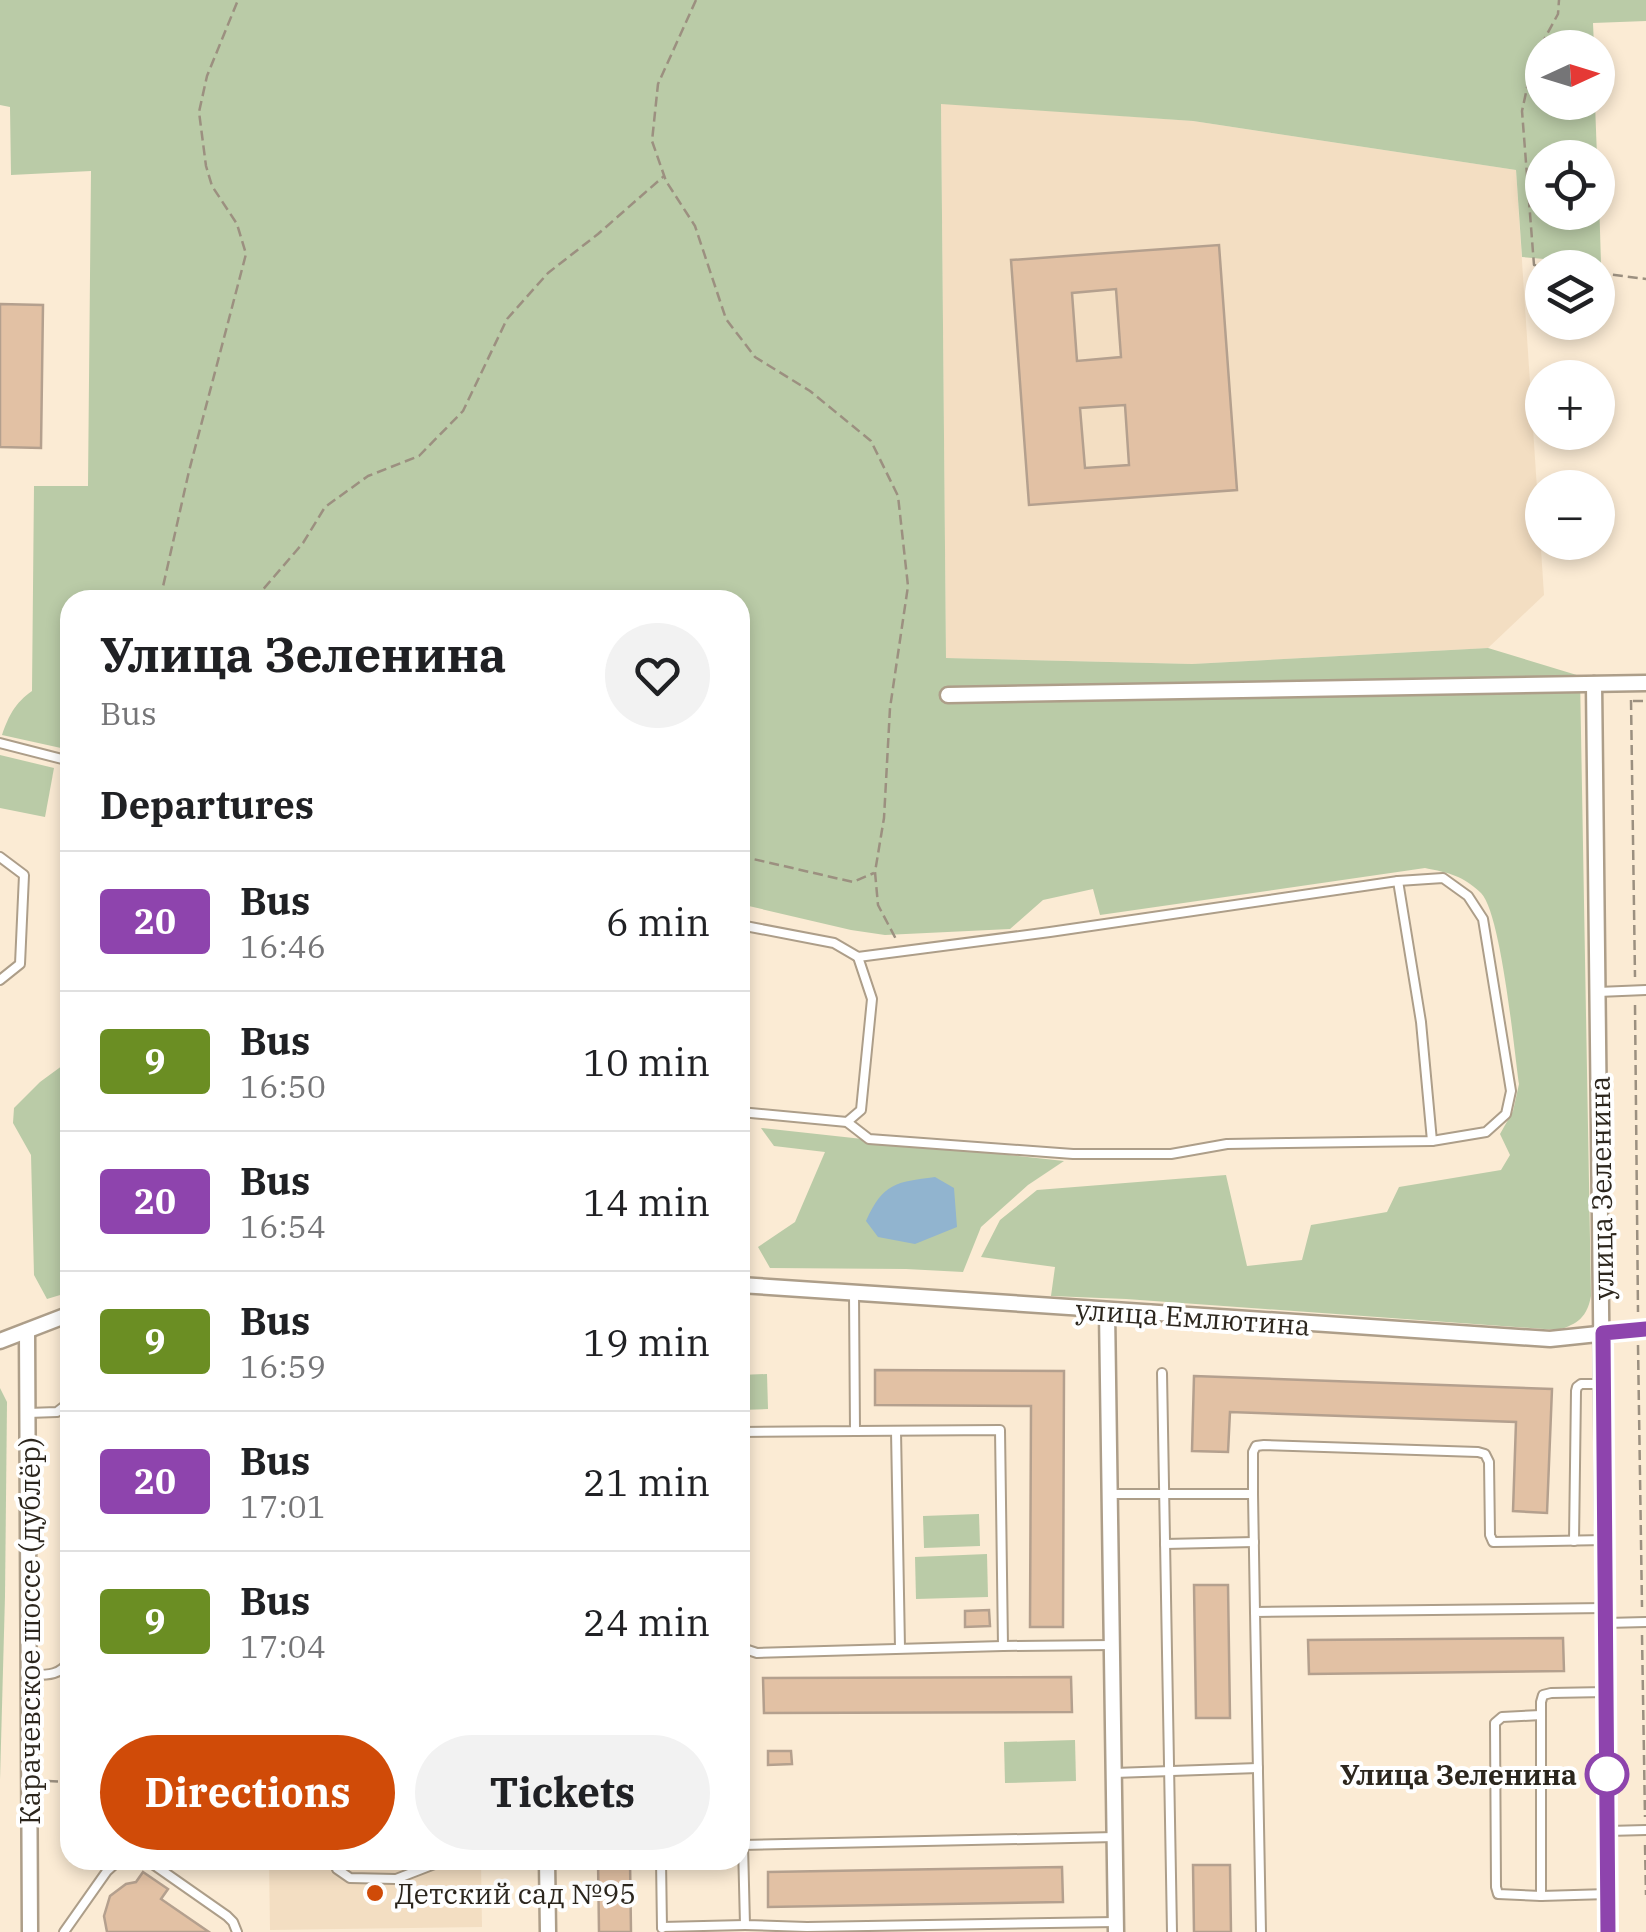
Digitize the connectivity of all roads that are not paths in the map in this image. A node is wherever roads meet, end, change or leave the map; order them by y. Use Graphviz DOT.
graph roads {
  1 [pos="1646,683"];
  2 [pos="1594,684"];
  3 [pos="948,695"];
  4 [pos="0,743"];
  5 [pos="60,758"];
  6 [pos="0,857"];
  7 [pos="1398,881"];
  8 [pos="750,927"];
  9 [pos="858,957"];
  10 [pos="0,980"];
  11 [pos="1646,990"];
  12 [pos="1598,992"];
  13 [pos="750,1113"];
  14 [pos="847,1122"];
  15 [pos="1432,1142"];
  16 [pos="750,1286"];
  17 [pos="854,1294"];
  18 [pos="1107,1312"];
  19 [pos="60,1318"];
  20 [pos="1642,1329"];
  21 [pos="27,1331"];
  22 [pos="1603,1333"];
  23 [pos="0,1340"];
  24 [pos="1162,1373"];
  25 [pos="1603,1384"];
  26 [pos="60,1410"];
  27 [pos="28,1413"];
  28 [pos="855,1431"];
  29 [pos="896,1431"];
  30 [pos="750,1432"];
  31 [pos="1109,1494"];
  32 [pos="1164,1494"];
  33 [pos="1253,1494"];
  34 [pos="1605,1540"];
  35 [pos="1574,1541"];
  36 [pos="1254,1542"];
  37 [pos="1165,1544"];
  38 [pos="1255,1612"];
  39 [pos="1606,1616"];
  40 [pos="1644,1622"];
  41 [pos="1003,1646"];
  42 [pos="1112,1646"];
  43 [pos="900,1648"];
  44 [pos="750,1651"];
  45 [pos="60,1671"];
  46 [pos="30,1675"];
  47 [pos="1606,1692"];
  48 [pos="1541,1715"];
  49 [pos="1258,1768"];
  50 [pos="1170,1771"];
  51 [pos="1114,1773"];
  52 [pos="1646,1830"];
  53 [pos="1608,1831"];
  54 [pos="1115,1837"];
  55 [pos="750,1845"];
  56 [pos="108,1870"];
  57 [pos="161,1870"];
  58 [pos="340,1870"];
  59 [pos="419,1870"];
  60 [pos="547,1870"];
  61 [pos="660,1870"];
  62 [pos="744,1870"];
  63 [pos="1608,1894"];
  64 [pos="1542,1896"];
  65 [pos="745,1925"];
  66 [pos="1116,1927"];
  67 [pos="1012,1928"];
  68 [pos="662,1929"];
  69 [pos="807,1929"];
  70 [pos="852,1929"];
  71 [pos="30,1932"];
  72 [pos="64,1932"];
  73 [pos="237,1932"];
  74 [pos="548,1932"];
  75 [pos="1172,1932"];
  76 [pos="1261,1932"];
  77 [pos="1608,1932"];
  1 -- 2 [label="street"];
  2 -- 3 [label="street"];
  2 -- 12 [label="street, улица Зеленина"];
  4 -- 5 [label="lane"];
  6 -- 10 [label="lane"];
  7 -- 9 [label="lane"];
  7 -- 15 [label="lane"];
  7 -- 15 [label="lane"];
  8 -- 9 [label="lane"];
  9 -- 14 [label="lane"];
  11 -- 12 [label="lane"];
  12 -- 22 [label="street, улица Зеленина"];
  13 -- 14 [label="lane"];
  14 -- 15 [label="lane"];
  16 -- 17 [label="street, улица Емлютина"];
  17 -- 18 [label="street, улица Емлютина"];
  17 -- 28 [label="lane"];
  18 -- 22 [label="street, улица Емлютина"];
  18 -- 31 [label="street"];
  19 -- 21 [label="street"];
  20 -- 22 [label="street, улица Емлютина"];
  21 -- 23 [label="street"];
  21 -- 27 [label="street, Карачевское шоссе (дублёр)"];
  22 -- 25 [label="street, улица Зеленина"];
  24 -- 32 [label="lane"];
  25 -- 34 [label="street, улица Зеленина"];
  25 -- 35 [label="lane"];
  26 -- 27 [label="lane"];
  27 -- 46 [label="street, Карачевское шоссе (дублёр)"];
  28 -- 29 [label="lane"];
  28 -- 30 [label="lane"];
  29 -- 41 [label="lane"];
  29 -- 43 [label="lane"];
  31 -- 32 [label="lane"];
  31 -- 42 [label="street"];
  32 -- 33 [label="lane"];
  32 -- 37 [label="lane"];
  33 -- 35 [label="lane"];
  33 -- 36 [label="lane"];
  34 -- 35 [label="lane"];
  34 -- 39 [label="street, улица Зеленина"];
  36 -- 37 [label="lane"];
  36 -- 38 [label="lane"];
  37 -- 50 [label="lane"];
  38 -- 39 [label="lane"];
  38 -- 49 [label="lane"];
  39 -- 40 [label="lane"];
  39 -- 47 [label="street, улица Зеленина"];
  41 -- 42 [label="lane"];
  41 -- 43 [label="lane"];
  42 -- 51 [label="street"];
  43 -- 44 [label="lane"];
  45 -- 46 [label="lane"];
  46 -- 71 [label="street, Карачевское шоссе (дублёр)"];
  47 -- 48 [label="lane"];
  47 -- 53 [label="street, улица Зеленина"];
  48 -- 64 [label="lane"];
  48 -- 64 [label="lane"];
  49 -- 50 [label="lane"];
  49 -- 76 [label="lane"];
  50 -- 51 [label="lane"];
  50 -- 75 [label="lane"];
  51 -- 54 [label="street"];
  52 -- 53 [label="lane"];
  53 -- 63 [label="street, улица Зеленина"];
  54 -- 55 [label="lane"];
  54 -- 66 [label="street"];
  56 -- 72 [label="lane"];
  57 -- 73 [label="lane"];
  58 -- 59 [label="lane"];
  60 -- 74 [label="street"];
  61 -- 68 [label="lane"];
  62 -- 65 [label="lane"];
  63 -- 64 [label="lane"];
  63 -- 77 [label="street, улица Зеленина"];
  65 -- 68 [label="lane"];
  65 -- 69 [label="lane"];
  66 -- 67 [label="lane"];
  67 -- 70 [label="lane"];
  69 -- 70 [label="lane"];
}
